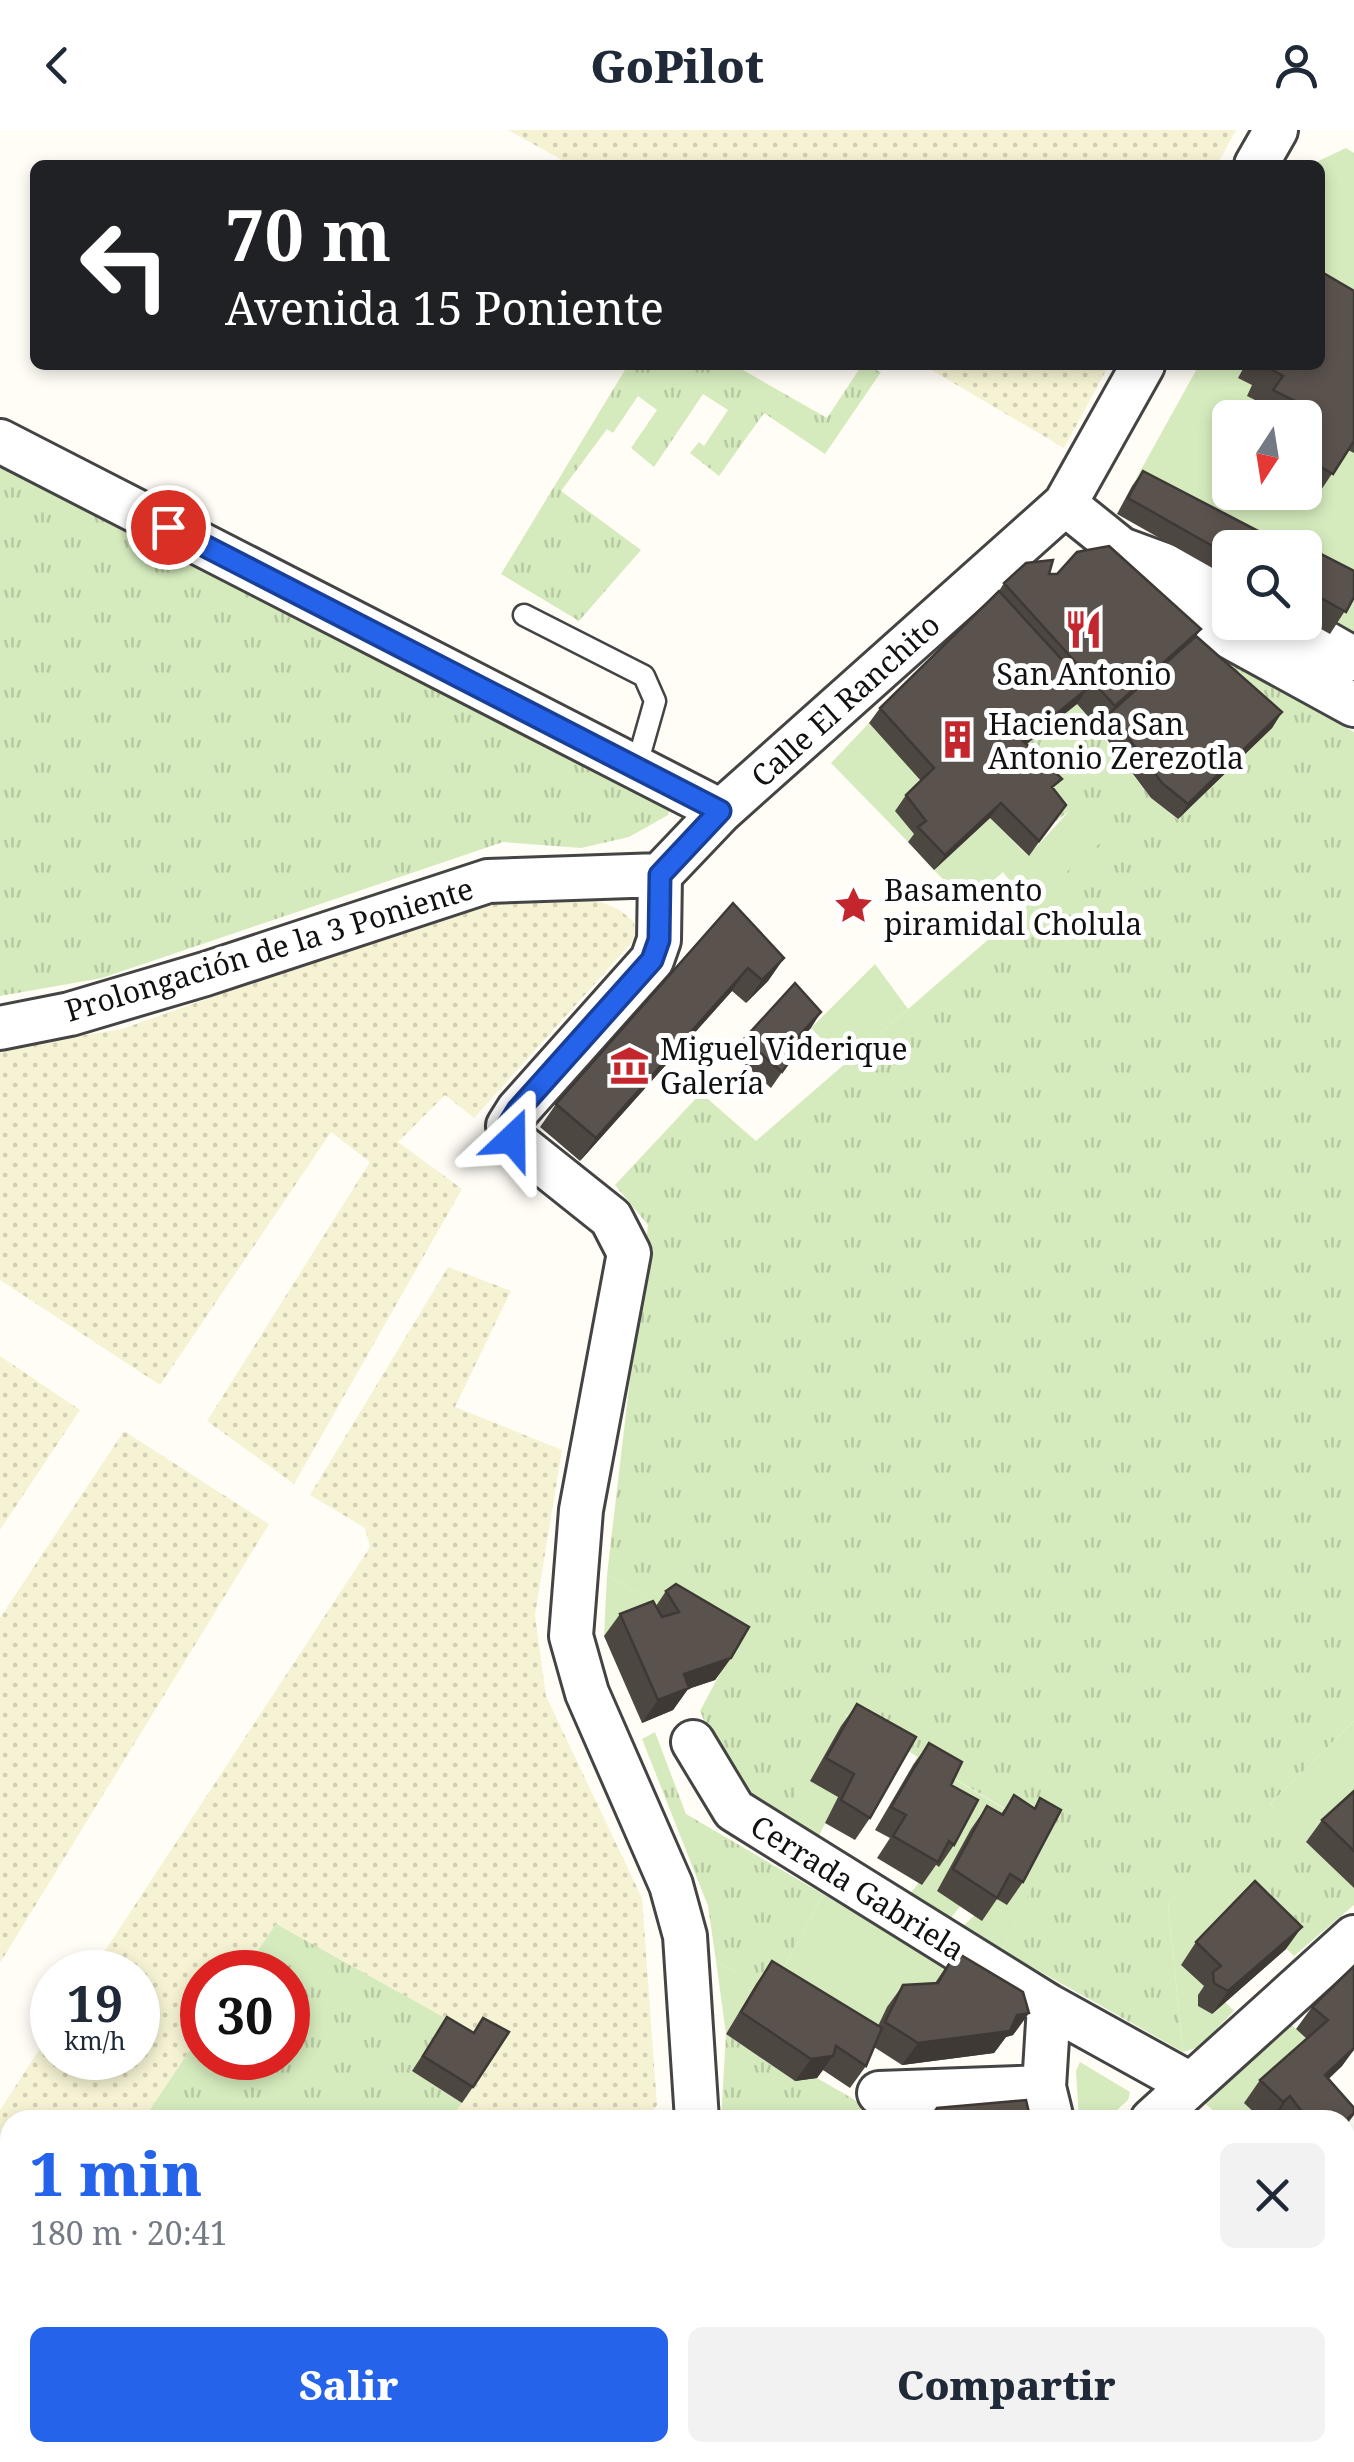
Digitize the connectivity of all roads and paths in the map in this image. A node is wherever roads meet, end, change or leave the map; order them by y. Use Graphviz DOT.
graph roads {
  1 [pos="1276,130"];
  2 [pos="1259,160"];
  3 [pos="1140,370"];
  4 [pos="0,441"];
  5 [pos="1065,504"];
  6 [pos="1121,549"];
  7 [pos="1212,582"];
  8 [pos="524,615"];
  9 [pos="1321,640"];
  10 [pos="1354,659"];
  11 [pos="1354,705"];
  12 [pos="636,768"];
  13 [pos="720,811"];
  14 [pos="660,875"];
  15 [pos="0,1028"];
  16 [pos="694,1742"];
  17 [pos="1354,1937"];
  18 [pos="1049,2006"];
  19 [pos="1190,2084"];
  20 [pos="879,2093"];
  21 [pos="1048,2104"];
  22 [pos="696,2110"];
  23 [pos="1163,2110"];
  1 -- 2 [label="street"];
  3 -- 5 [label="street, Calle El Ranchito"];
  4 -- 12 [label="street"];
  5 -- 6 [label="street"];
  5 -- 13 [label="street, Calle El Ranchito"];
  6 -- 7 [label="street"];
  6 -- 11 [label="street"];
  8 -- 12 [label="lane"];
  9 -- 10 [label="street"];
  12 -- 13 [label="street"];
  13 -- 14 [label="street, Calle El Ranchito"];
  14 -- 15 [label="street, Prolongación de la 3 Poniente"];
  14 -- 22 [label="street"];
  16 -- 18 [label="street, Cerrada Gabriela"];
  17 -- 19 [label="street"];
  18 -- 19 [label="street, Cerrada Gabriela"];
  18 -- 21 [label="street"];
  19 -- 23 [label="street"];
  20 -- 21 [label="street"];
}
